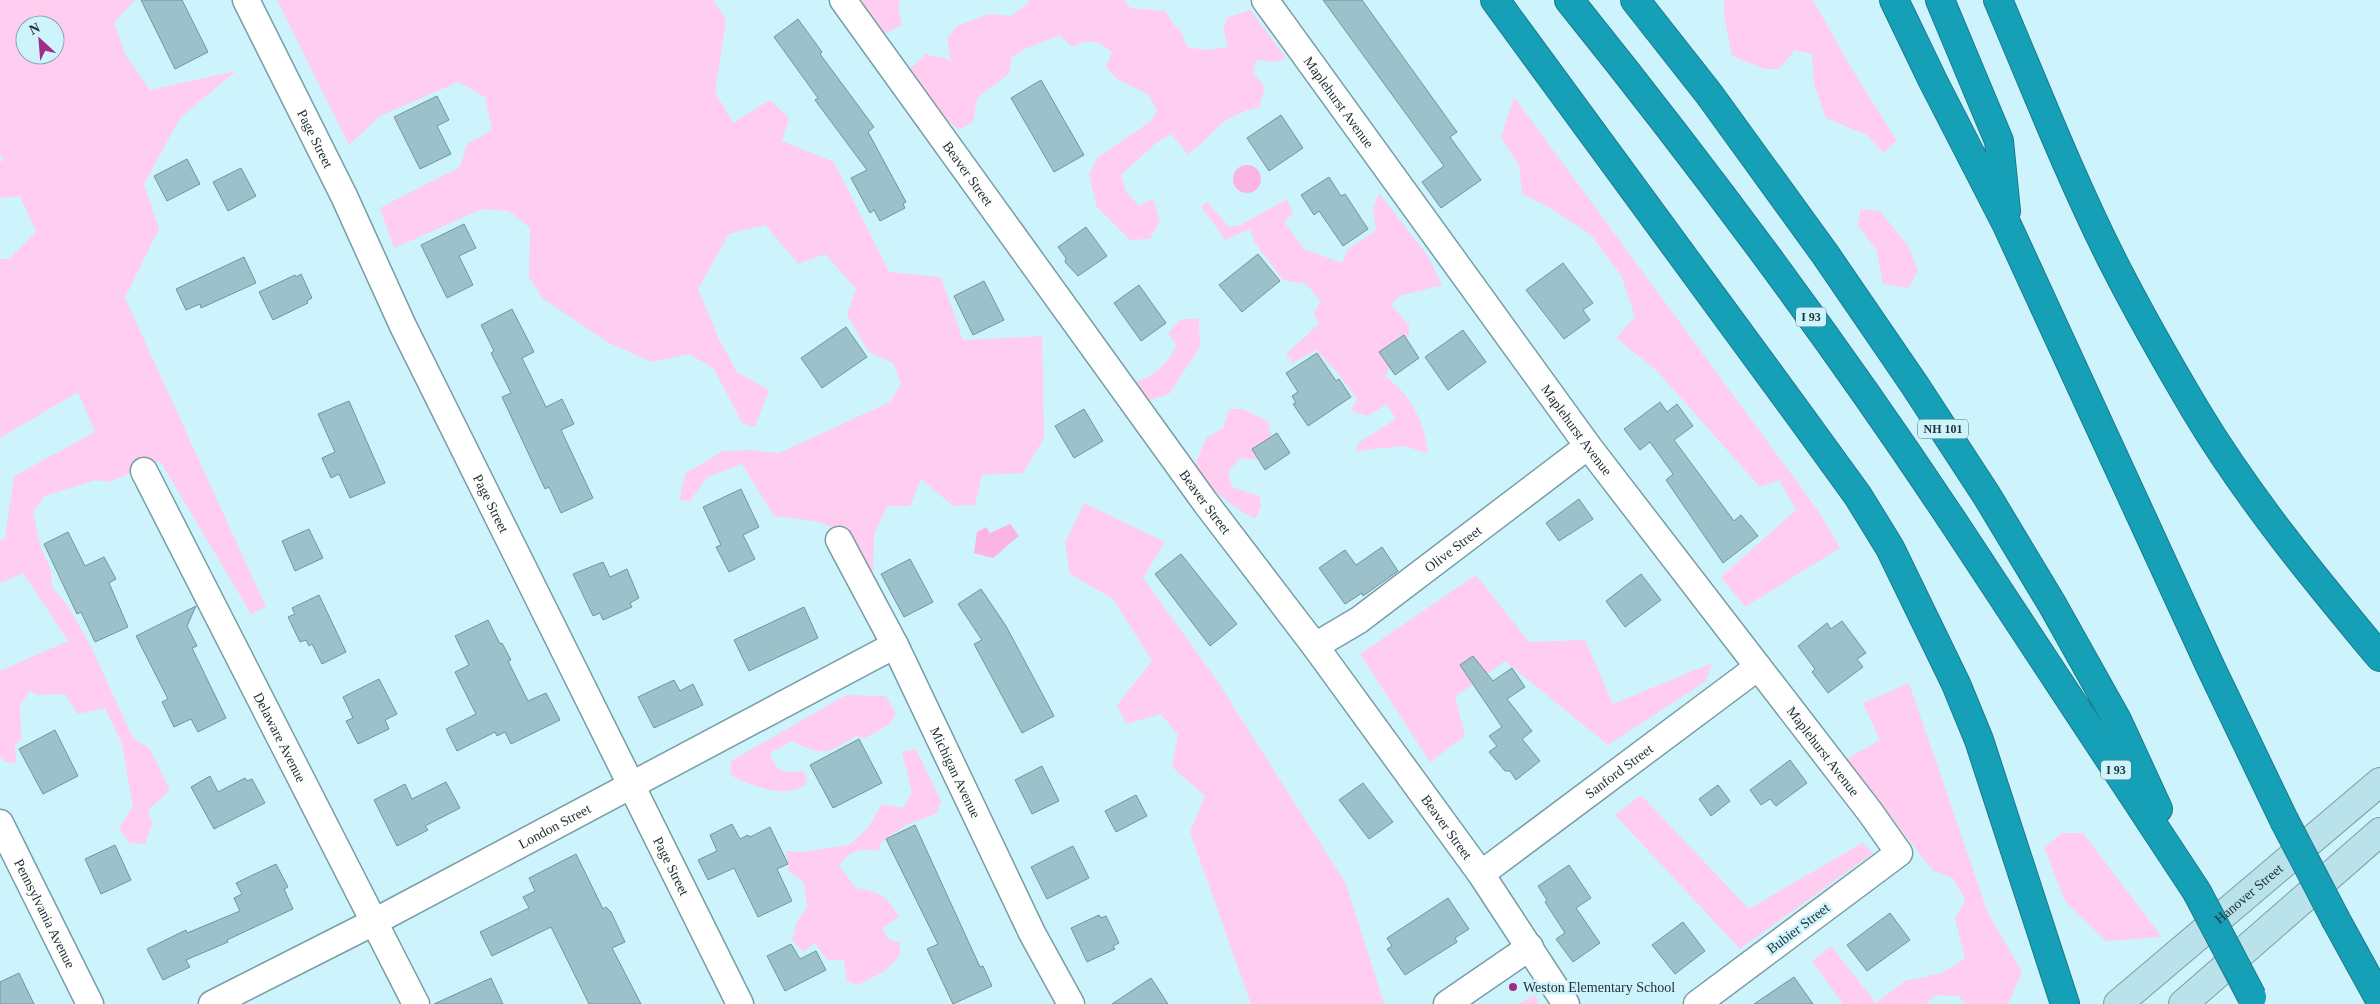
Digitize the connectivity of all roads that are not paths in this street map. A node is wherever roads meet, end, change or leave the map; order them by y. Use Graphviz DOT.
graph roads {
  1 [pos="246,0"];
  2 [pos="843,0"];
  3 [pos="1265,0"];
  4 [pos="1495,0"];
  5 [pos="1569,0"];
  6 [pos="1635,0"];
  7 [pos="1894,0"];
  8 [pos="1940,0"];
  9 [pos="1998,0"];
  10 [pos="2007,225"];
  11 [pos="1588,446"];
  12 [pos="144,472"];
  13 [pos="839,540"];
  14 [pos="895,645"];
  15 [pos="1315,646"];
  16 [pos="2380,657"];
  17 [pos="1758,667"];
  18 [pos="2380,782"];
  19 [pos="632,785"];
  20 [pos="0,823"];
  21 [pos="2380,832"];
  22 [pos="1899,853"];
  23 [pos="1481,874"];
  24 [pos="2197,892"];
  25 [pos="374,922"];
  26 [pos="1530,947"];
  27 [pos="2380,1000"];
  28 [pos="2254,1001"];
  29 [pos="90,1004"];
  30 [pos="212,1004"];
  31 [pos="416,1004"];
  32 [pos="740,1004"];
  33 [pos="1070,1004"];
  34 [pos="1447,1004"];
  35 [pos="1566,1004"];
  36 [pos="1697,1004"];
  37 [pos="2065,1004"];
  38 [pos="2118,1004"];
  39 [pos="2183,1004"];
  1 -- 19 [label="street, Page Street"];
  2 -- 15 [label="street, Beaver Street"];
  3 -- 11 [label="street, Maplehurst Avenue"];
  4 -- 37 [label="highway"];
  5 -- 24 [label="highway, I 93"];
  6 -- 24 [label="highway, NH 101"];
  7 -- 10 [label="highway"];
  8 -- 10 [label="highway"];
  9 -- 16 [label="highway"];
  10 -- 27 [label="highway, bridge"];
  11 -- 15 [label="street, Olive Street"];
  11 -- 17 [label="street, Maplehurst Avenue"];
  12 -- 25 [label="street, Delaware Avenue"];
  13 -- 14 [label="street, Michigan Avenue"];
  14 -- 19 [label="street, London Street"];
  14 -- 33 [label="street, Michigan Avenue"];
  15 -- 23 [label="street, Beaver Street"];
  17 -- 22 [label="street, Maplehurst Avenue"];
  17 -- 23 [label="street, Sanford Street"];
  18 -- 38 [label="main road, Hanover Street"];
  19 -- 25 [label="street, London Street"];
  19 -- 32 [label="street, Page Street"];
  20 -- 29 [label="street, Pennsylvania Avenue"];
  21 -- 39 [label="main road"];
  22 -- 36 [label="street, Bubier Street"];
  23 -- 26 [label="street, Beaver Street"];
  24 -- 28 [label="highway, I 93, bridge"];
  25 -- 30 [label="street, London Street"];
  25 -- 31 [label="street, Delaware Avenue"];
  26 -- 34 [label="street"];
  26 -- 35 [label="street, Beaver Street"];
}
